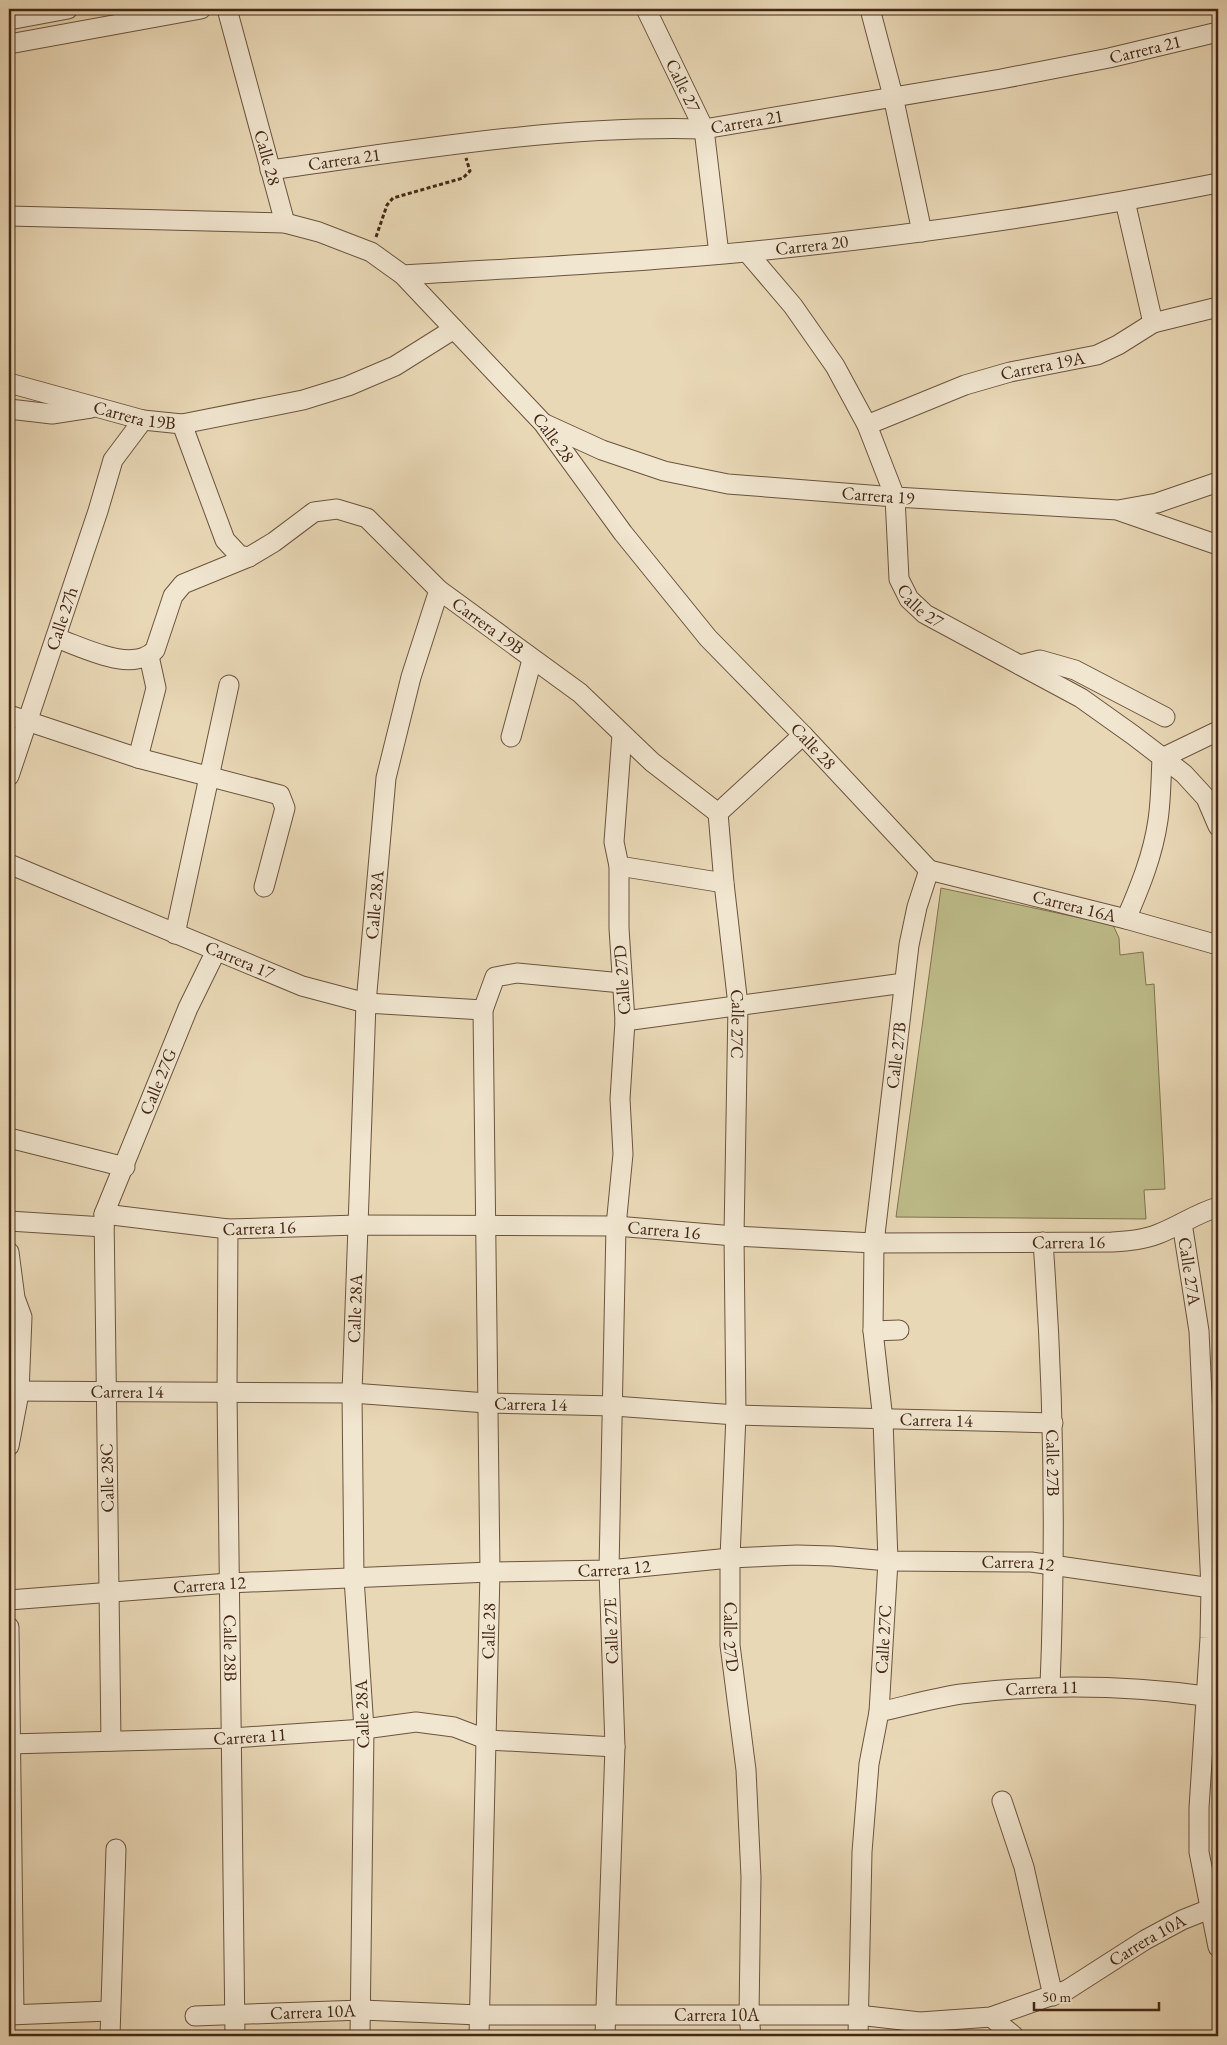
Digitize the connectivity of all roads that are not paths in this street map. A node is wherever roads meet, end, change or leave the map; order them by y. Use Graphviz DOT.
graph roads {
  1 [pos="68,9"];
  2 [pos="79,9"];
  3 [pos="201,9"];
  4 [pos="227,9"];
  5 [pos="646,9"];
  6 [pos="870,9"];
  7 [pos="9,21"];
  8 [pos="83,29"];
  9 [pos="1218,32"];
  10 [pos="12,44"];
  11 [pos="892,96"];
  12 [pos="704,129"];
  13 [pos="270,170"];
  14 [pos="1218,183"];
  15 [pos="1125,201"];
  16 [pos="9,216"];
  17 [pos="285,223"];
  18 [pos="922,232"];
  19 [pos="747,252"];
  20 [pos="720,254"];
  21 [pos="403,275"];
  22 [pos="1218,307"];
  23 [pos="1153,323"];
  24 [pos="454,328"];
  25 [pos="9,384"];
  26 [pos="95,407"];
  27 [pos="9,409"];
  28 [pos="143,420"];
  29 [pos="182,424"];
  30 [pos="543,424"];
  31 [pos="867,425"];
  32 [pos="1218,482"];
  33 [pos="895,497"];
  34 [pos="1118,510"];
  35 [pos="1218,545"];
  36 [pos="249,557"];
  37 [pos="439,590"];
  38 [pos="56,638"];
  39 [pos="149,656"];
  40 [pos="532,660"];
  41 [pos="1020,664"];
  42 [pos="229,684"];
  43 [pos="9,715"];
  44 [pos="1165,717"];
  45 [pos="27,722"];
  46 [pos="1218,731"];
  47 [pos="622,734"];
  48 [pos="803,735"];
  49 [pos="511,737"];
  50 [pos="138,758"];
  51 [pos="1162,758"];
  52 [pos="9,776"];
  53 [pos="210,777"];
  54 [pos="1212,796"];
  55 [pos="718,813"];
  56 [pos="1218,826"];
  57 [pos="9,864"];
  58 [pos="619,866"];
  59 [pos="929,870"];
  60 [pos="724,883"];
  61 [pos="264,887"];
  62 [pos="1126,919"];
  63 [pos="175,934"];
  64 [pos="1218,945"];
  65 [pos="216,951"];
  66 [pos="622,983"];
  67 [pos="904,984"];
  68 [pos="366,1003"];
  69 [pos="738,1005"];
  70 [pos="483,1010"];
  71 [pos="625,1021"];
  72 [pos="9,1138"];
  73 [pos="125,1168"];
  74 [pos="1218,1207"];
  75 [pos="104,1220"];
  76 [pos="9,1221"];
  77 [pos="1182,1223"];
  78 [pos="357,1225"];
  79 [pos="488,1226"];
  80 [pos="616,1226"];
  81 [pos="228,1229"];
  82 [pos="734,1236"];
  83 [pos="1043,1242"];
  84 [pos="874,1243"];
  85 [pos="9,1252"];
  86 [pos="12,1298"];
  87 [pos="899,1330"];
  88 [pos="873,1331"];
  89 [pos="1210,1386"];
  90 [pos="14,1392"];
  91 [pos="106,1393"];
  92 [pos="227,1393"];
  93 [pos="352,1393"];
  94 [pos="487,1403"];
  95 [pos="614,1406"];
  96 [pos="736,1416"];
  97 [pos="883,1420"];
  98 [pos="1053,1423"];
  99 [pos="9,1446"];
  100 [pos="730,1558"];
  101 [pos="888,1561"];
  102 [pos="1055,1566"];
  103 [pos="609,1570"];
  104 [pos="490,1572"];
  105 [pos="354,1578"];
  106 [pos="229,1583"];
  107 [pos="1214,1590"];
  108 [pos="108,1592"];
  109 [pos="9,1600"];
  110 [pos="9,1627"];
  111 [pos="1050,1686"];
  112 [pos="1205,1696"];
  113 [pos="879,1712"];
  114 [pos="364,1729"];
  115 [pos="232,1738"];
  116 [pos="488,1740"];
  117 [pos="111,1741"];
  118 [pos="10,1744"];
  119 [pos="615,1747"];
  120 [pos="1002,1800"];
  121 [pos="116,1848"];
  122 [pos="1215,1908"];
  123 [pos="1218,1947"];
  124 [pos="1053,1996"];
  125 [pos="362,2010"];
  126 [pos="110,2011"];
  127 [pos="11,2015"];
  128 [pos="235,2015"];
  129 [pos="479,2015"];
  130 [pos="604,2015"];
  131 [pos="749,2015"];
  132 [pos="858,2015"];
  133 [pos="195,2016"];
  134 [pos="991,2017"];
  135 [pos="110,2036"];
  136 [pos="235,2036"];
  137 [pos="360,2036"];
  138 [pos="479,2036"];
  139 [pos="605,2036"];
  140 [pos="751,2036"];
  141 [pos="858,2036"];
  142 [pos="1014,2036"];
  1 -- 7 [label="street"];
  2 -- 8 [label="street"];
  3 -- 8 [label="street"];
  4 -- 13 [label="street, Calle 28"];
  5 -- 12 [label="street, Calle 27"];
  6 -- 11 [label="street"];
  7 -- 10 [label="street"];
  8 -- 10 [label="street"];
  9 -- 11 [label="street, Carrera 21"];
  11 -- 12 [label="street, Carrera 21"];
  11 -- 18 [label="street"];
  12 -- 13 [label="street, Carrera 21"];
  12 -- 20 [label="street, Calle 27"];
  13 -- 17 [label="street, Calle 28"];
  14 -- 15 [label="street, Carrera 20"];
  15 -- 18 [label="street, Carrera 20"];
  15 -- 23 [label="street"];
  16 -- 17 [label="street"];
  17 -- 21 [label="street, Calle 28"];
  18 -- 19 [label="street, Carrera 20"];
  19 -- 20 [label="street, Carrera 20"];
  19 -- 31 [label="street, Calle 27"];
  20 -- 21 [label="street, Carrera 20"];
  21 -- 24 [label="street, Calle 28"];
  22 -- 23 [label="street, Carrera 19A"];
  23 -- 31 [label="street, Carrera 19A"];
  24 -- 29 [label="street, Carrera 19B"];
  24 -- 30 [label="street, Calle 28"];
  25 -- 26 [label="street, Carrera 19B"];
  26 -- 27 [label="street"];
  26 -- 28 [label="street, Carrera 19B"];
  28 -- 29 [label="street, Carrera 19B"];
  28 -- 38 [label="street, Calle 27h"];
  29 -- 36 [label="street"];
  30 -- 33 [label="street, Carrera 19"];
  30 -- 48 [label="street, Calle 28"];
  31 -- 33 [label="street, Calle 27"];
  32 -- 34 [label="street, Carrera 19"];
  33 -- 34 [label="street, Carrera 19"];
  33 -- 41 [label="street, Calle 27"];
  34 -- 35 [label="street"];
  36 -- 37 [label="street, Carrera 19B"];
  36 -- 39 [label="street, Carrera 19B"];
  37 -- 40 [label="street, Carrera 19B"];
  37 -- 68 [label="street, Calle 28A"];
  38 -- 39 [label="street"];
  38 -- 45 [label="street, Calle 27h"];
  39 -- 50 [label="street"];
  40 -- 47 [label="street, Carrera 19B"];
  40 -- 49 [label="street"];
  41 -- 44 [label="street"];
  41 -- 51 [label="street, Calle 27"];
  42 -- 53 [label="street"];
  43 -- 45 [label="street"];
  45 -- 50 [label="street"];
  45 -- 52 [label="street, Calle 27h"];
  46 -- 51 [label="street"];
  47 -- 55 [label="street, Carrera 19B"];
  47 -- 58 [label="street, Calle 27D"];
  48 -- 55 [label="street"];
  48 -- 59 [label="street, Calle 28"];
  50 -- 53 [label="street"];
  51 -- 54 [label="street, Calle 27"];
  51 -- 62 [label="street"];
  53 -- 61 [label="street"];
  53 -- 63 [label="street"];
  54 -- 56 [label="street, Calle 27"];
  55 -- 60 [label="street, Calle 27C"];
  57 -- 63 [label="street, Carrera 17"];
  58 -- 60 [label="street"];
  58 -- 66 [label="street, Calle 27D"];
  59 -- 62 [label="street, Carrera 16A"];
  59 -- 67 [label="street, Calle 27B"];
  60 -- 69 [label="street, Calle 27C"];
  62 -- 64 [label="street, Carrera 16A"];
  63 -- 65 [label="street, Carrera 17"];
  65 -- 68 [label="street, Carrera 17"];
  65 -- 73 [label="street, Calle 27G"];
  66 -- 70 [label="street"];
  66 -- 71 [label="street, Calle 27D"];
  67 -- 69 [label="street"];
  67 -- 84 [label="street, Calle 27B"];
  68 -- 70 [label="street, Carrera 17"];
  68 -- 78 [label="street, Calle 28A"];
  69 -- 71 [label="street"];
  69 -- 82 [label="street, Calle 27C"];
  70 -- 79 [label="street"];
  71 -- 80 [label="street, Calle 27D"];
  72 -- 73 [label="street"];
  73 -- 75 [label="street, Calle 27G"];
  74 -- 77 [label="street, Carrera 16"];
  75 -- 76 [label="street, Carrera 16"];
  75 -- 81 [label="street, Carrera 16"];
  75 -- 91 [label="street, Calle 28C"];
  77 -- 83 [label="street, Carrera 16"];
  77 -- 89 [label="street, Calle 27A"];
  78 -- 79 [label="street, Carrera 16"];
  78 -- 81 [label="street, Carrera 16"];
  78 -- 93 [label="street, Calle 28A"];
  79 -- 80 [label="street, Carrera 16"];
  79 -- 94 [label="street, Calle 28"];
  80 -- 82 [label="street, Carrera 16"];
  80 -- 95 [label="street, Calle 27E"];
  81 -- 92 [label="street, Calle 28B"];
  82 -- 84 [label="street, Carrera 16"];
  82 -- 96 [label="street, Calle 27D"];
  83 -- 84 [label="street, Carrera 16"];
  83 -- 98 [label="street, Calle 27B"];
  84 -- 88 [label="street, Calle 27C"];
  85 -- 86 [label="street"];
  86 -- 90 [label="street"];
  87 -- 88 [label="street"];
  88 -- 97 [label="street, Calle 27C"];
  89 -- 107 [label="street, Calle 27A"];
  90 -- 91 [label="street, Carrera 14"];
  90 -- 99 [label="street"];
  91 -- 92 [label="street, Carrera 14"];
  91 -- 108 [label="street, Calle 28C"];
  92 -- 93 [label="street, Carrera 14"];
  92 -- 106 [label="street, Calle 28B"];
  93 -- 94 [label="street, Carrera 14"];
  93 -- 105 [label="street, Calle 28A"];
  94 -- 95 [label="street, Carrera 14"];
  94 -- 104 [label="street, Calle 28"];
  95 -- 96 [label="street, Carrera 14"];
  95 -- 103 [label="street, Calle 27E"];
  96 -- 97 [label="street, Carrera 14"];
  96 -- 100 [label="street, Calle 27D"];
  97 -- 98 [label="street, Carrera 14"];
  97 -- 101 [label="street, Calle 27C"];
  98 -- 102 [label="street, Calle 27B"];
  100 -- 101 [label="street, Carrera 12"];
  100 -- 103 [label="street, Carrera 12"];
  100 -- 131 [label="street, Calle 27D"];
  101 -- 102 [label="street, Carrera 12"];
  101 -- 113 [label="street, Calle 27C"];
  102 -- 107 [label="street, Carrera 12"];
  102 -- 111 [label="street, Calle 27B"];
  103 -- 104 [label="street, Carrera 12"];
  103 -- 119 [label="street, Calle 27E"];
  104 -- 105 [label="street, Carrera 12"];
  104 -- 116 [label="street, Calle 28"];
  105 -- 106 [label="street, Carrera 12"];
  105 -- 114 [label="street, Calle 28A"];
  106 -- 108 [label="street, Carrera 12"];
  106 -- 115 [label="street, Calle 28B"];
  107 -- 112 [label="street, Calle 27A"];
  108 -- 109 [label="street, Carrera 12"];
  108 -- 117 [label="street, Calle 28C"];
  110 -- 118 [label="street"];
  111 -- 112 [label="street, Carrera 11"];
  111 -- 113 [label="street, Carrera 11"];
  112 -- 122 [label="street, Calle 27A"];
  113 -- 132 [label="street, Calle 27C"];
  114 -- 115 [label="street, Carrera 11"];
  114 -- 116 [label="street, Carrera 11"];
  114 -- 125 [label="street, Calle 28A"];
  115 -- 117 [label="street, Carrera 11"];
  115 -- 128 [label="street, Calle 28B"];
  116 -- 119 [label="street, Carrera 11"];
  116 -- 129 [label="street, Calle 28"];
  117 -- 118 [label="street, Carrera 11"];
  118 -- 127 [label="street"];
  119 -- 130 [label="street, Calle 27E"];
  120 -- 124 [label="street"];
  121 -- 126 [label="street"];
  122 -- 123 [label="street, Calle 27A"];
  122 -- 124 [label="street, Carrera 10A"];
  124 -- 134 [label="street, Carrera 10A"];
  125 -- 128 [label="street, Carrera 10A"];
  125 -- 129 [label="street, Carrera 10A"];
  125 -- 137 [label="street, Calle 28A"];
  126 -- 127 [label="street"];
  126 -- 135 [label="street"];
  128 -- 133 [label="street, Carrera 10A"];
  128 -- 136 [label="street, Calle 28B"];
  129 -- 130 [label="street, Carrera 10A"];
  129 -- 138 [label="street, Calle 28"];
  130 -- 131 [label="street, Carrera 10A"];
  130 -- 139 [label="street, Calle 27E"];
  131 -- 132 [label="street, Carrera 10A"];
  131 -- 140 [label="street, Calle 27D"];
  132 -- 134 [label="street, Carrera 10A"];
  132 -- 141 [label="street, Calle 27C"];
  134 -- 142 [label="street"];
}
